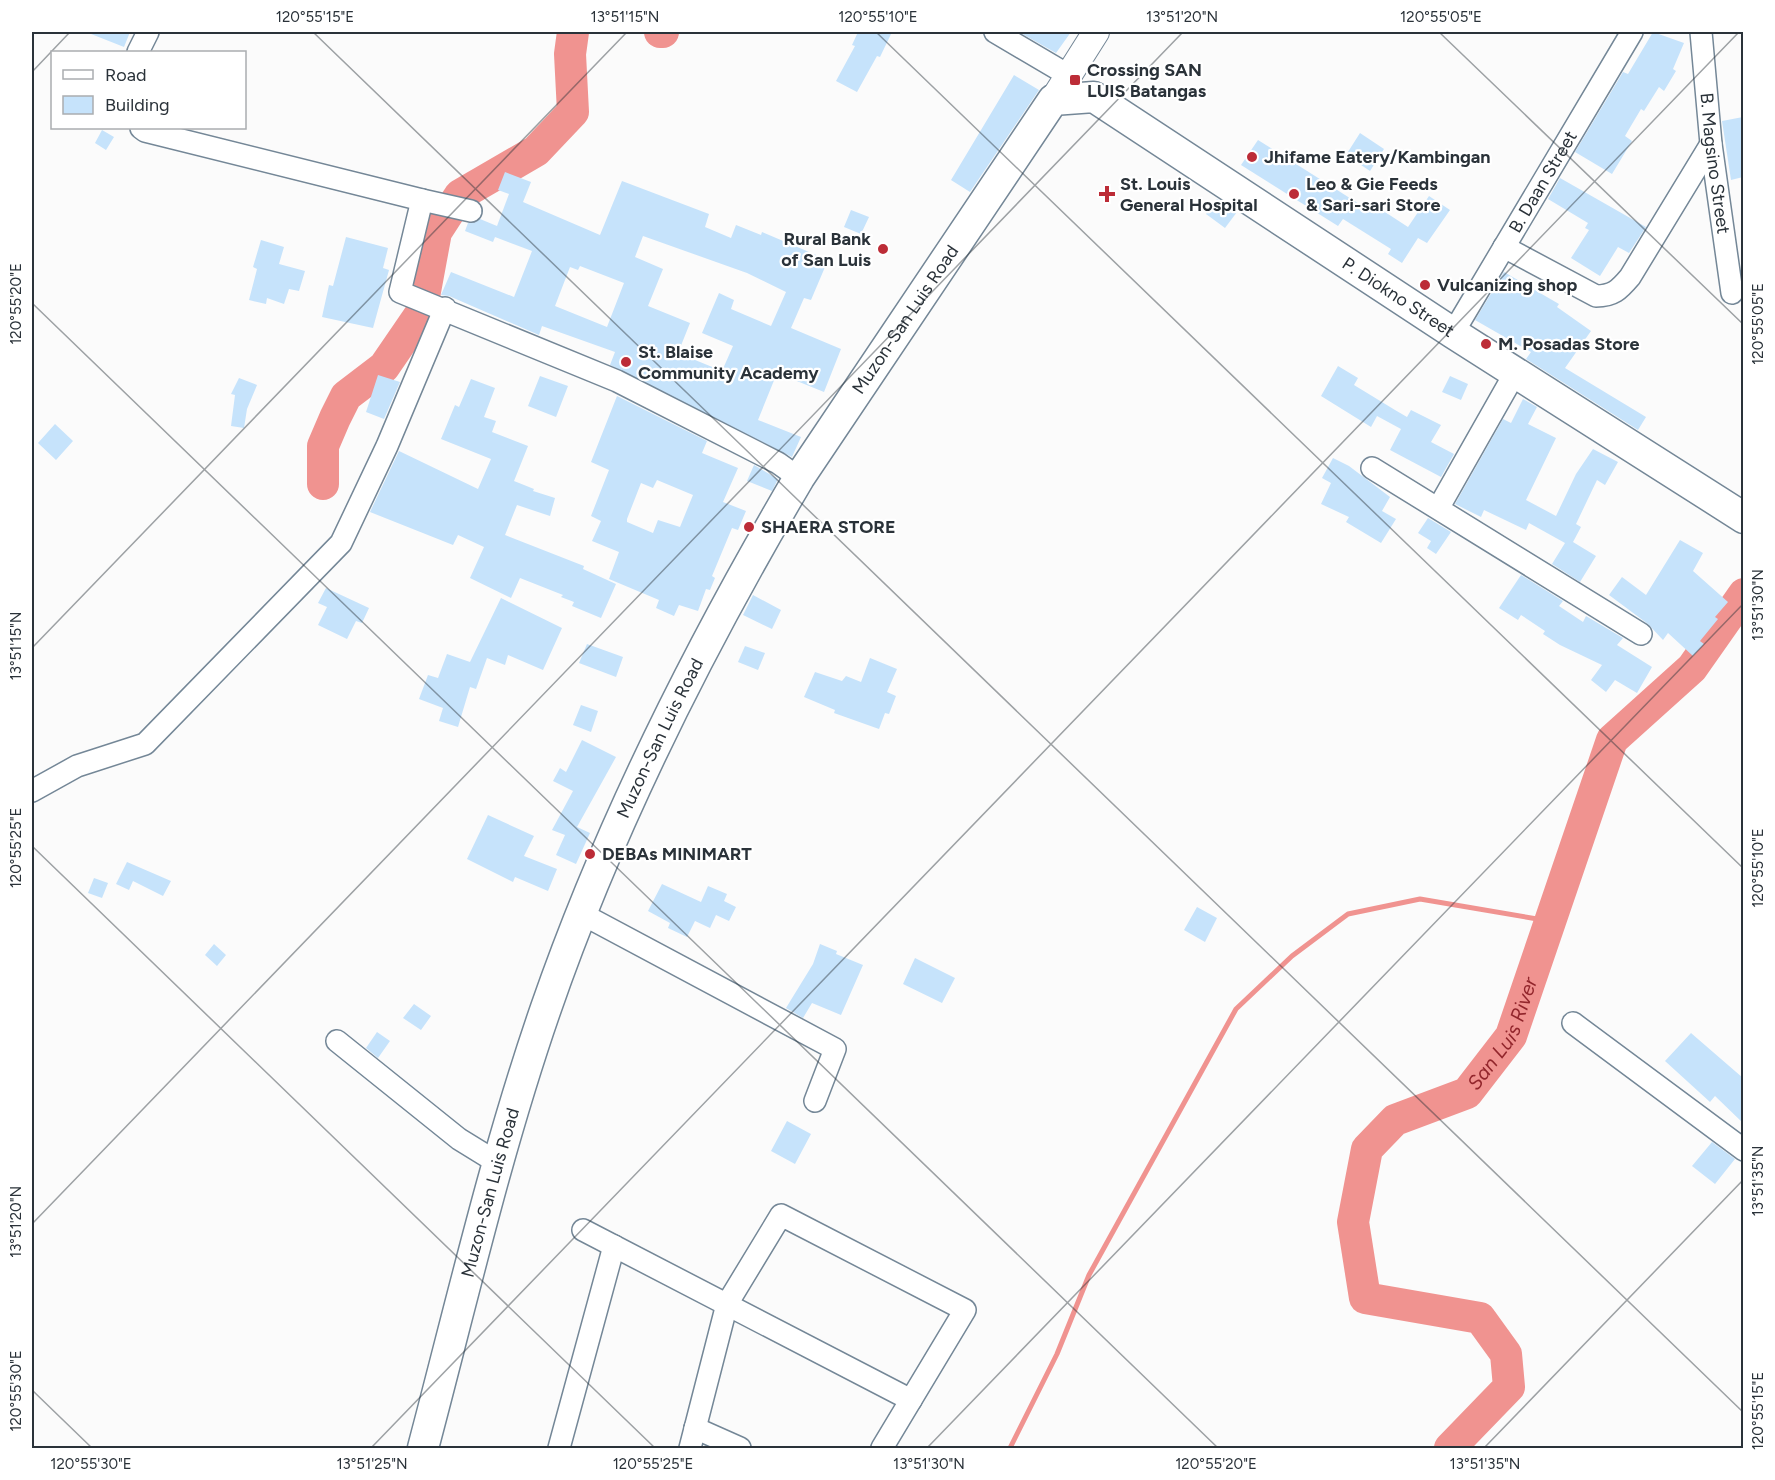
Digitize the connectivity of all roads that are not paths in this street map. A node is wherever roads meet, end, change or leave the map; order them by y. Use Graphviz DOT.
graph roads {
  1 [pos="148,32"];
  2 [pos="995,32"];
  3 [pos="1096,32"];
  4 [pos="1632,32"];
  5 [pos="1701,32"];
  6 [pos="138,51"];
  7 [pos="1067,76"];
  8 [pos="1094,97"];
  9 [pos="142,129"];
  10 [pos="1711,144"];
  11 [pos="422,200"];
  12 [pos="471,211"];
  13 [pos="1504,247"];
  14 [pos="1732,293"];
  15 [pos="438,306"];
  16 [pos="1453,333"];
  17 [pos="1515,373"];
  18 [pos="1372,468"];
  19 [pos="799,478"];
  20 [pos="1439,507"];
  21 [pos="1743,518"];
  22 [pos="1641,634"];
  23 [pos="32,791"];
  24 [pos="582,914"];
  25 [pos="1573,1023"];
  26 [pos="337,1041"];
  27 [pos="815,1101"];
  28 [pos="1743,1150"];
  29 [pos="498,1163"];
  30 [pos="583,1230"];
  31 [pos="614,1246"];
  32 [pos="727,1304"];
  33 [pos="912,1400"];
  34 [pos="695,1428"];
  35 [pos="423,1449"];
  36 [pos="559,1449"];
  37 [pos="690,1449"];
  38 [pos="740,1449"];
  39 [pos="882,1449"];
  1 -- 6 [label="street"];
  2 -- 7 [label="street"];
  3 -- 7 [label="street"];
  4 -- 13 [label="street, B. Daan Street"];
  5 -- 10 [label="street, B. Magsino Street"];
  7 -- 8 [label="main road"];
  7 -- 8 [label="street"];
  7 -- 19 [label="main road, Muzon-San Luis Road"];
  8 -- 16 [label="main road, P. Diokno Street"];
  9 -- 11 [label="street"];
  10 -- 13 [label="street"];
  10 -- 14 [label="street, B. Magsino Street"];
  11 -- 12 [label="street"];
  11 -- 15 [label="street"];
  13 -- 16 [label="street, B. Daan Street"];
  15 -- 19 [label="street"];
  15 -- 23 [label="street"];
  16 -- 17 [label="main road, P. Diokno Street"];
  17 -- 20 [label="street"];
  17 -- 21 [label="main road, P. Diokno Street"];
  18 -- 20 [label="street"];
  19 -- 24 [label="main road, Muzon-San Luis Road"];
  20 -- 22 [label="street"];
  24 -- 27 [label="street"];
  24 -- 29 [label="main road, Muzon-San Luis Road"];
  25 -- 28 [label="street"];
  26 -- 29 [label="street"];
  29 -- 35 [label="main road, Muzon-San Luis Road"];
  30 -- 31 [label="street"];
  31 -- 32 [label="street"];
  31 -- 36 [label="street"];
  32 -- 33 [label="street"];
  32 -- 33 [label="street"];
  32 -- 34 [label="street"];
  33 -- 39 [label="street"];
  34 -- 37 [label="street"];
  34 -- 38 [label="street"];
}
